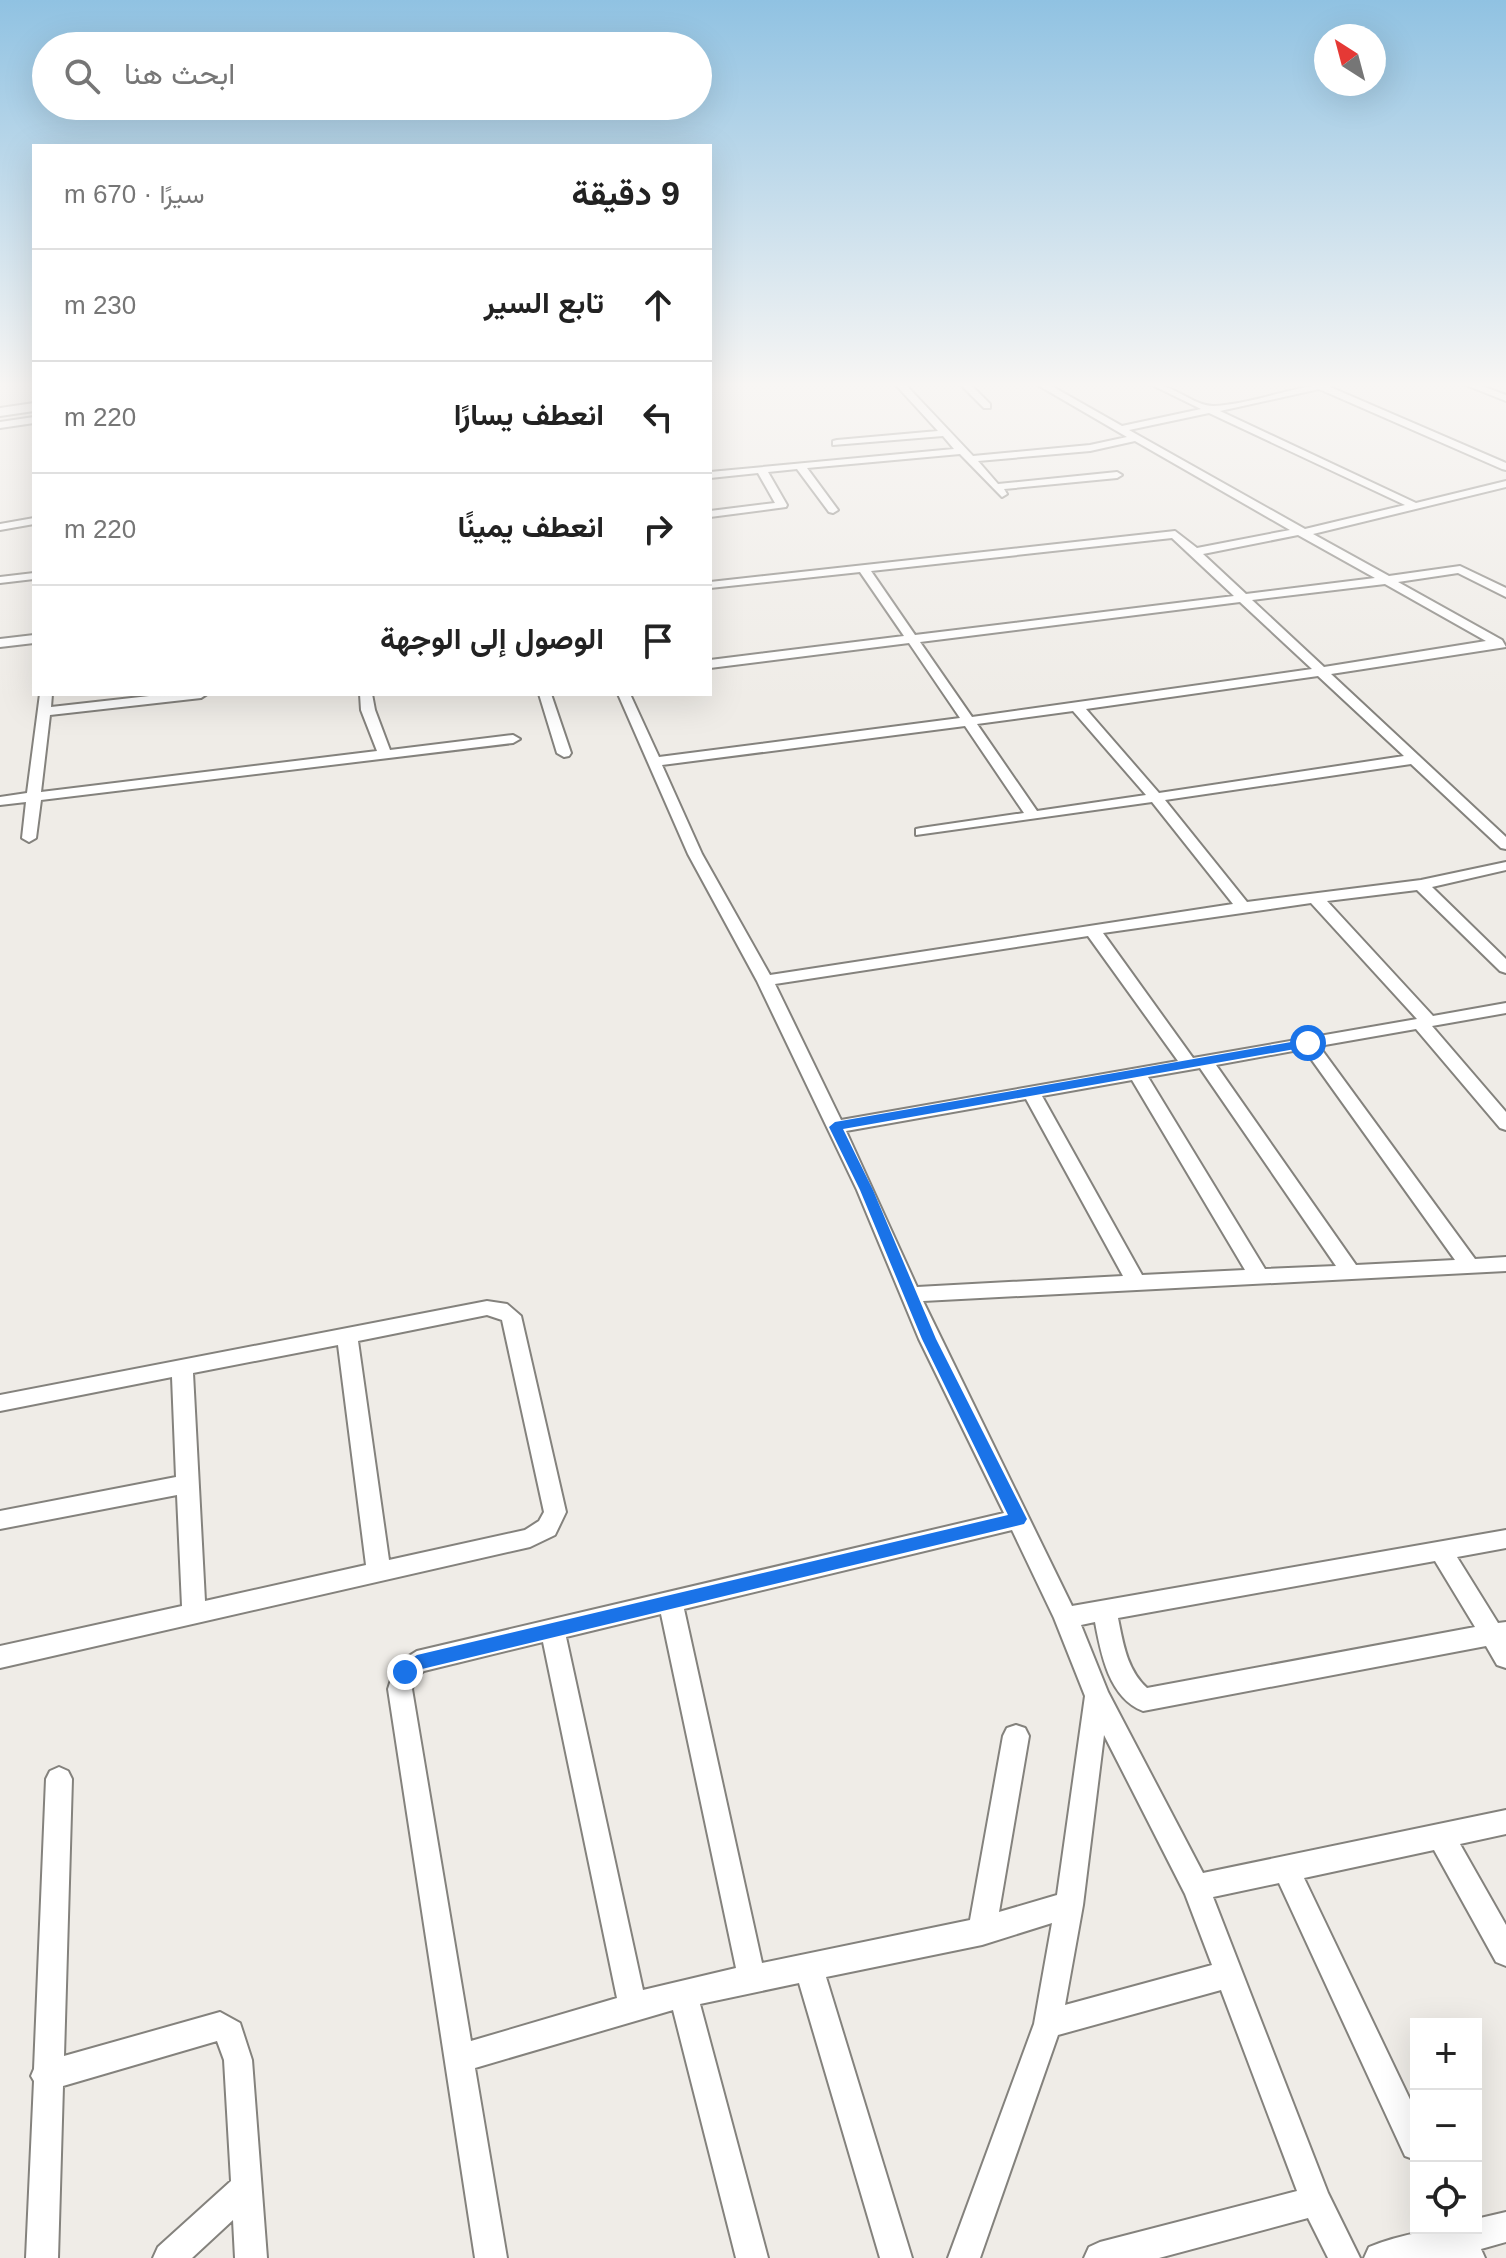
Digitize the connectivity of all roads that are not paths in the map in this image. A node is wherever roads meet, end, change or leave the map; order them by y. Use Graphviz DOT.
graph roads {
  1 [pos="773,489"];
  2 [pos="818,489"];
  3 [pos="1227,489"];
  4 [pos="1380,489"];
  5 [pos="1484,489"];
  6 [pos="1415,506"];
  7 [pos="833,510"];
  8 [pos="712,514"];
  9 [pos="32,521"];
  10 [pos="0,527"];
  11 [pos="1302,532"];
  12 [pos="1196,552"];
  13 [pos="864,569"];
  14 [pos="32,576"];
  15 [pos="0,580"];
  16 [pos="1388,580"];
  17 [pos="712,585"];
  18 [pos="1506,593"];
  19 [pos="1244,597"];
  20 [pos="32,639"];
  21 [pos="911,640"];
  22 [pos="0,643"];
  23 [pos="1502,646"];
  24 [pos="712,664"];
  25 [pos="1321,673"];
  26 [pos="46,696"];
  27 [pos="184,696"];
  28 [pos="366,696"];
  29 [pos="546,696"];
  30 [pos="625,696"];
  31 [pos="1077,707"];
  32 [pos="44,712"];
  33 [pos="967,721"];
  34 [pos="513,739"];
  35 [pos="384,753"];
  36 [pos="564,753"];
  37 [pos="1414,759"];
  38 [pos="655,762"];
  39 [pos="35,797"];
  40 [pos="1156,798"];
  41 [pos="0,801"];
  42 [pos="1033,816"];
  43 [pos="921,832"];
  44 [pos="29,838"];
  45 [pos="1506,845"];
  46 [pos="1506,866"];
  47 [pos="1421,885"];
  48 [pos="1316,899"];
  49 [pos="1243,907"];
  50 [pos="1093,931"];
  51 [pos="1506,968"];
  52 [pos="765,981"];
  53 [pos="1506,1008"];
  54 [pos="1424,1022"];
  55 [pos="1308,1043"];
  56 [pos="1196,1062"];
  57 [pos="1136,1072"];
  58 [pos="1032,1093"];
  59 [pos="1506,1124"];
  60 [pos="835,1127"];
  61 [pos="1506,1264"];
  62 [pos="1470,1266"];
  63 [pos="1352,1273"];
  64 [pos="1260,1278"];
  65 [pos="1135,1281"];
  66 [pos="912,1294"];
  67 [pos="347,1335"];
  68 [pos="182,1368"];
  69 [pos="0,1403"];
  70 [pos="186,1484"];
  71 [pos="1019,1519"];
  72 [pos="0,1520"];
  73 [pos="1506,1539"];
  74 [pos="1441,1551"];
  75 [pos="379,1573"];
  76 [pos="671,1604"];
  77 [pos="1105,1610"];
  78 [pos="194,1614"];
  79 [pos="1066,1617"];
  80 [pos="553,1631"];
  81 [pos="1499,1633"];
  82 [pos="0,1657"];
  83 [pos="1506,1657"];
  84 [pos="1097,1696"];
  85 [pos="1016,1736"];
  86 [pos="59,1779"];
  87 [pos="1506,1822"];
  88 [pos="1441,1836"];
  89 [pos="1286,1868"];
  90 [pos="1196,1888"];
  91 [pos="1069,1905"];
  92 [pos="982,1931"];
  93 [pos="1506,1952"];
  94 [pos="809,1968"];
  95 [pos="1229,1974"];
  96 [pos="752,1979"];
  97 [pos="683,1993"];
  98 [pos="633,2008"];
  99 [pos="1048,2024"];
  100 [pos="460,2058"];
  101 [pos="46,2076"];
  102 [pos="1410,2132"];
  103 [pos="246,2188"];
  104 [pos="1316,2201"];
  105 [pos="1506,2227"];
  106 [pos="1461,2241"];
  107 [pos="42,2258"];
  108 [pos="169,2258"];
  109 [pos="251,2258"];
  110 [pos="491,2258"];
  111 [pos="752,2258"];
  112 [pos="896,2258"];
  113 [pos="964,2258"];
  114 [pos="1100,2258"];
  115 [pos="1344,2258"];
  116 [pos="1380,2258"];
  1 -- 8 [label="street"];
  2 -- 7 [label="street"];
  3 -- 11 [label="street"];
  4 -- 6 [label="street"];
  5 -- 6 [label="street"];
  6 -- 11 [label="street"];
  9 -- 10 [label="street"];
  11 -- 12 [label="street"];
  11 -- 16 [label="street"];
  12 -- 13 [label="street"];
  12 -- 19 [label="street"];
  13 -- 17 [label="street"];
  13 -- 21 [label="street"];
  14 -- 15 [label="street"];
  16 -- 18 [label="street"];
  16 -- 19 [label="street"];
  16 -- 23 [label="street"];
  19 -- 21 [label="street"];
  19 -- 25 [label="street"];
  20 -- 22 [label="street"];
  21 -- 24 [label="street"];
  21 -- 33 [label="street"];
  23 -- 25 [label="street"];
  25 -- 31 [label="street"];
  25 -- 37 [label="street"];
  26 -- 32 [label="street"];
  27 -- 32 [label="street"];
  28 -- 35 [label="street"];
  29 -- 36 [label="street"];
  30 -- 38 [label="street"];
  31 -- 33 [label="street"];
  31 -- 40 [label="street"];
  32 -- 39 [label="street"];
  33 -- 38 [label="street"];
  33 -- 42 [label="street"];
  34 -- 35 [label="street"];
  35 -- 39 [label="street"];
  37 -- 40 [label="street"];
  37 -- 45 [label="street"];
  38 -- 52 [label="street"];
  39 -- 41 [label="street"];
  39 -- 44 [label="street"];
  40 -- 42 [label="street"];
  40 -- 49 [label="street"];
  42 -- 43 [label="street"];
  46 -- 47 [label="street"];
  47 -- 48 [label="street"];
  47 -- 51 [label="street"];
  48 -- 49 [label="street"];
  48 -- 54 [label="street"];
  49 -- 50 [label="street"];
  50 -- 52 [label="street"];
  50 -- 56 [label="street"];
  52 -- 60 [label="street"];
  53 -- 54 [label="street"];
  54 -- 55 [label="street"];
  54 -- 59 [label="street"];
  55 -- 56 [label="street"];
  55 -- 62 [label="street"];
  56 -- 57 [label="street"];
  56 -- 63 [label="street"];
  57 -- 58 [label="street"];
  57 -- 64 [label="street"];
  58 -- 60 [label="street"];
  58 -- 65 [label="street"];
  60 -- 66 [label="street"];
  61 -- 62 [label="street"];
  62 -- 63 [label="street"];
  63 -- 64 [label="street"];
  64 -- 65 [label="street"];
  65 -- 66 [label="street"];
  66 -- 71 [label="street"];
  67 -- 68 [label="street"];
  67 -- 75 [label="street"];
  67 -- 75 [label="street"];
  68 -- 69 [label="street"];
  68 -- 70 [label="street"];
  70 -- 72 [label="street"];
  70 -- 78 [label="street"];
  71 -- 76 [label="street"];
  71 -- 79 [label="street"];
  73 -- 74 [label="street"];
  74 -- 77 [label="street"];
  74 -- 81 [label="street"];
  75 -- 78 [label="street"];
  76 -- 80 [label="street"];
  76 -- 96 [label="street"];
  77 -- 79 [label="street"];
  77 -- 81 [label="street"];
  78 -- 82 [label="street"];
  79 -- 84 [label="street"];
  80 -- 98 [label="street"];
  80 -- 100 [label="street"];
  81 -- 83 [label="street"];
  84 -- 90 [label="street"];
  84 -- 91 [label="street"];
  85 -- 92 [label="street"];
  86 -- 101 [label="street"];
  87 -- 88 [label="street"];
  88 -- 89 [label="street"];
  88 -- 93 [label="street"];
  89 -- 90 [label="street"];
  89 -- 102 [label="street"];
  90 -- 95 [label="street"];
  91 -- 92 [label="street"];
  91 -- 99 [label="street"];
  92 -- 94 [label="street"];
  94 -- 96 [label="street"];
  94 -- 112 [label="street"];
  95 -- 99 [label="street"];
  95 -- 104 [label="street"];
  96 -- 97 [label="street"];
  97 -- 98 [label="street"];
  97 -- 111 [label="street"];
  98 -- 100 [label="street"];
  99 -- 113 [label="street"];
  100 -- 110 [label="street"];
  101 -- 103 [label="street"];
  101 -- 107 [label="street"];
  103 -- 108 [label="street"];
  103 -- 109 [label="street"];
  104 -- 114 [label="street"];
  104 -- 115 [label="street"];
  105 -- 106 [label="street"];
  106 -- 116 [label="street"];
}
